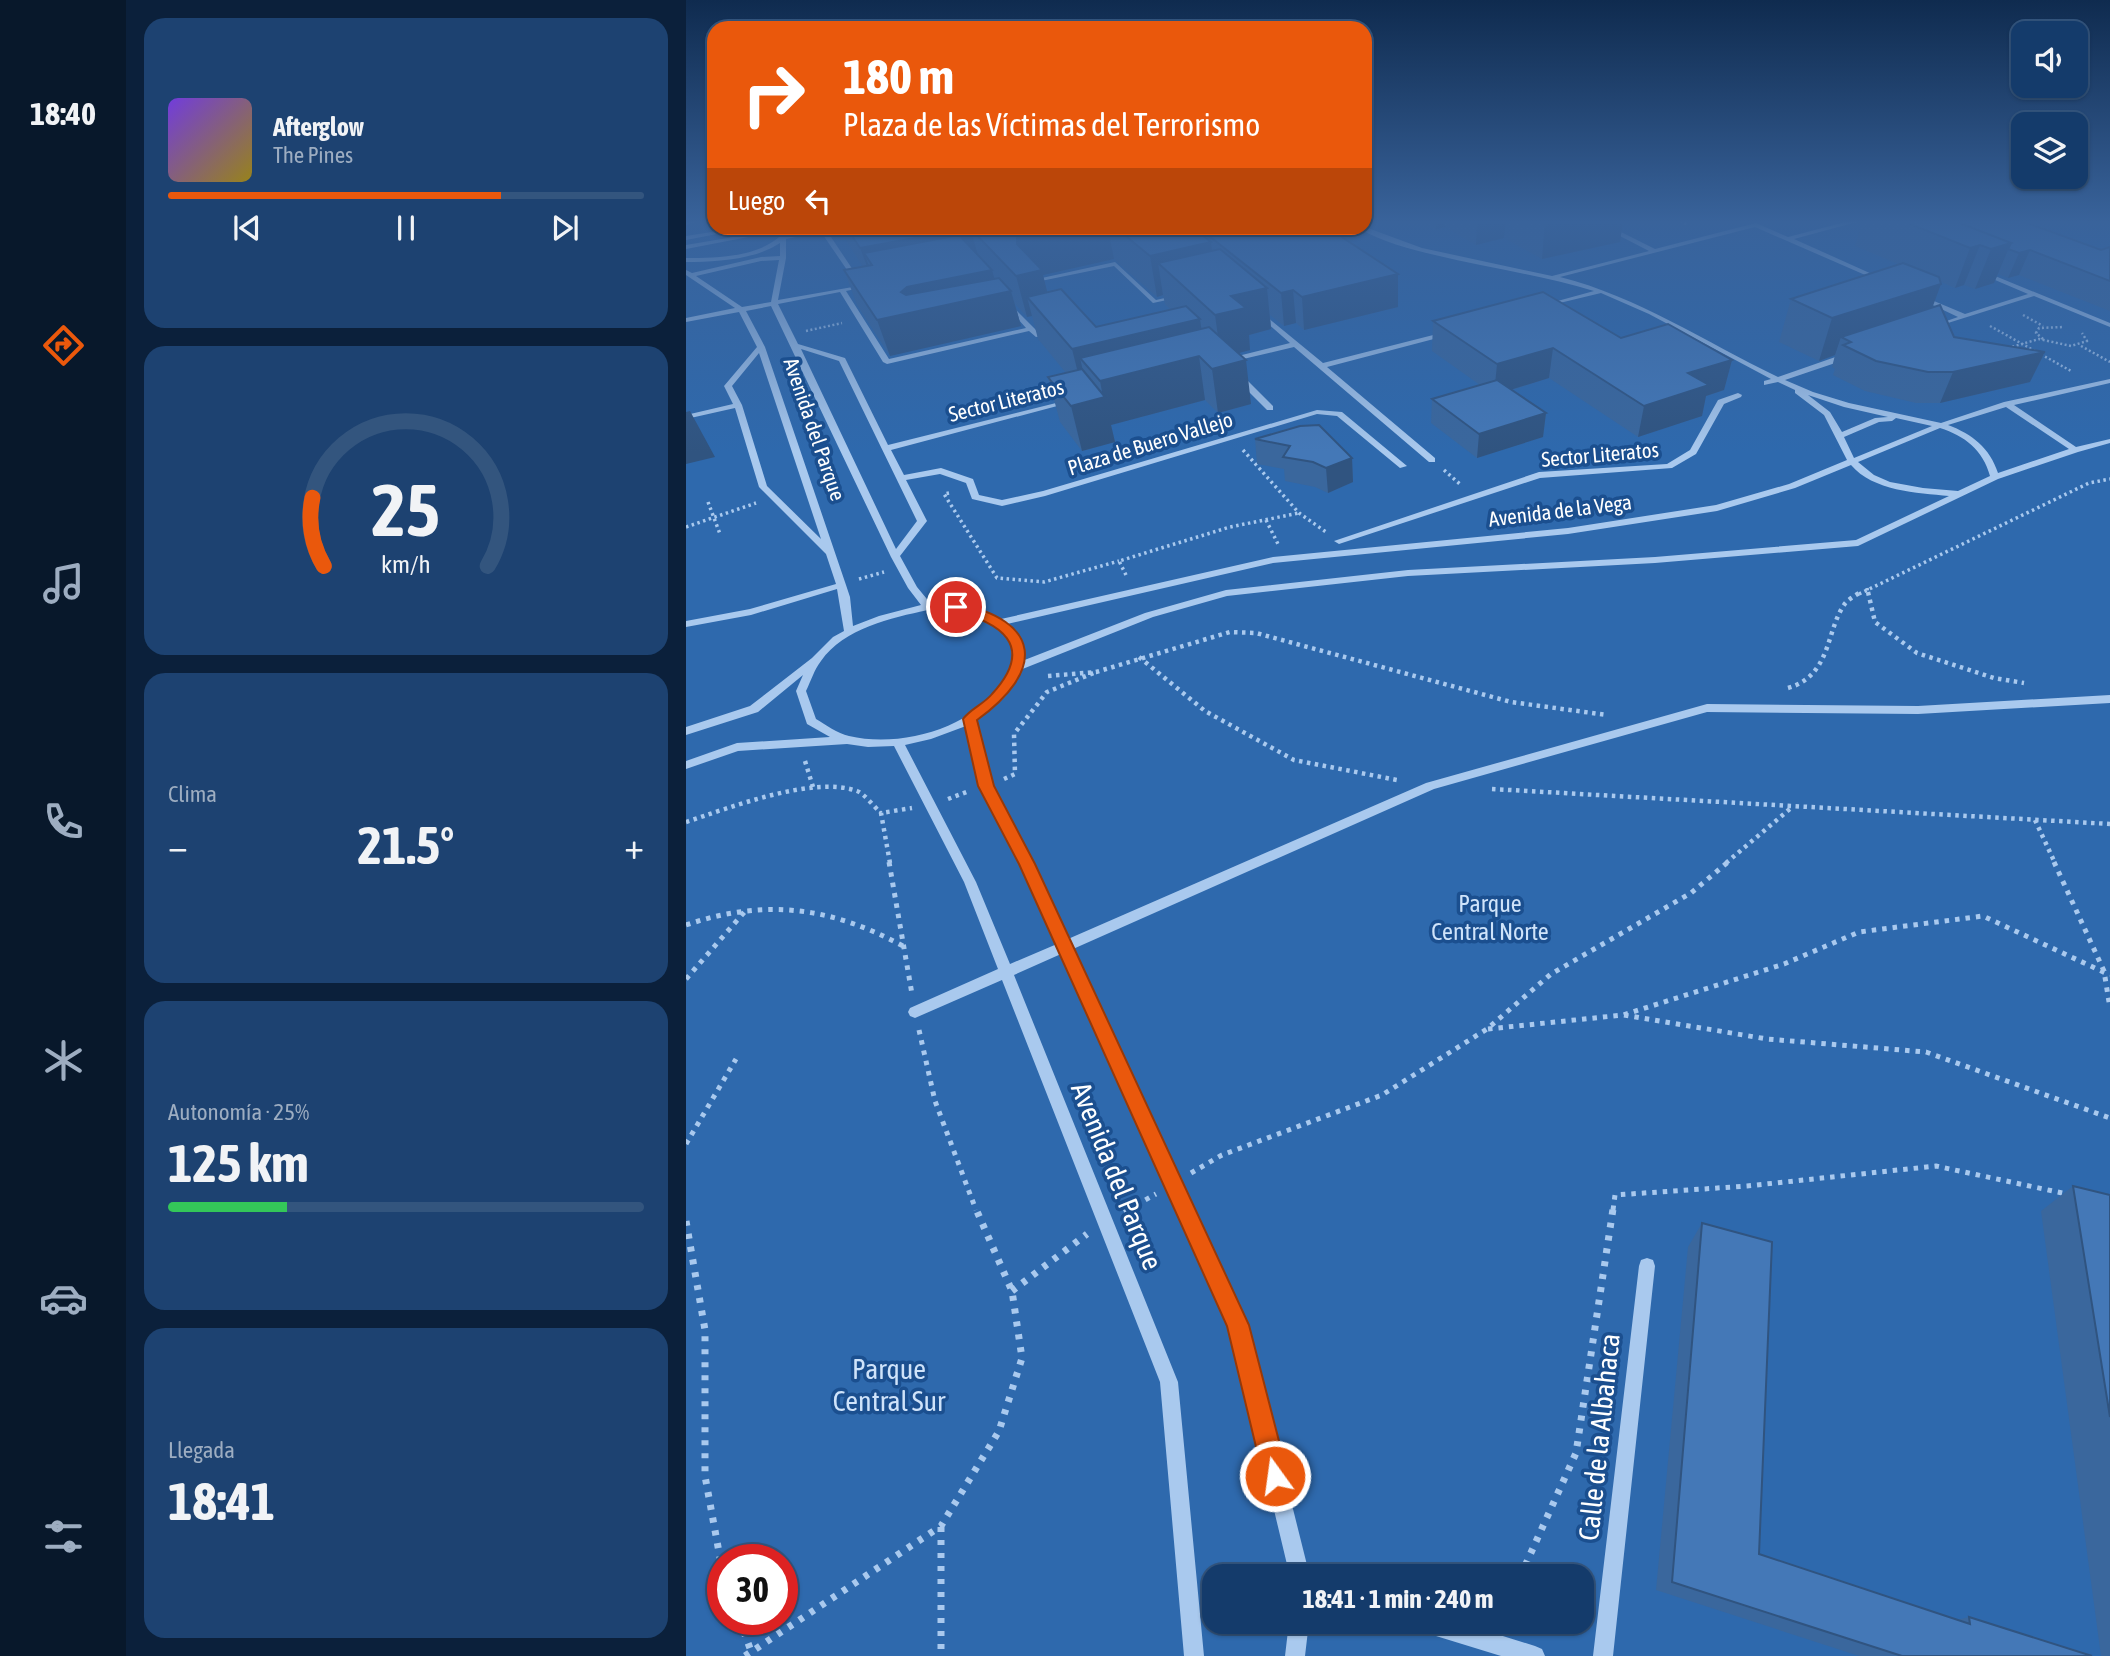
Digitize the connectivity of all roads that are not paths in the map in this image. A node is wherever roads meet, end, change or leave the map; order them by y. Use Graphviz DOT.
graph roads {
  1 [pos="724,297"];
  2 [pos="775,297"];
  3 [pos="807,297"];
  4 [pos="847,297"];
  5 [pos="1150,297"];
  6 [pos="1176,297"];
  7 [pos="1579,297"];
  8 [pos="1618,297"];
  9 [pos="1919,297"];
  10 [pos="2024,297"];
  11 [pos="2042,297"];
  12 [pos="1003,299"];
  13 [pos="1247,302"];
  14 [pos="774,304"];
  15 [pos="1011,308"];
  16 [pos="1539,308"];
  17 [pos="742,310"];
  18 [pos="998,311"];
  19 [pos="1965,317"];
  20 [pos="686,320"];
  21 [pos="1037,320"];
  22 [pos="2110,325"];
  23 [pos="1027,326"];
  24 [pos="1061,329"];
  25 [pos="1926,330"];
  26 [pos="1450,331"];
  27 [pos="1296,344"];
  28 [pos="798,346"];
  29 [pos="761,347"];
  30 [pos="1861,351"];
  31 [pos="1321,366"];
  32 [pos="1779,379"];
  33 [pos="2110,381"];
  34 [pos="1767,383"];
  35 [pos="1793,386"];
  36 [pos="1738,395"];
  37 [pos="1079,399"];
  38 [pos="2007,404"];
  39 [pos="738,405"];
  40 [pos="1270,408"];
  41 [pos="686,417"];
  42 [pos="1941,425"];
  43 [pos="1840,436"];
  44 [pos="2110,441"];
  45 [pos="887,448"];
  46 [pos="2075,450"];
  47 [pos="1432,460"];
  48 [pos="1849,461"];
  49 [pos="1403,466"];
  50 [pos="1995,477"];
  51 [pos="903,478"];
  52 [pos="1959,494"];
  53 [pos="1339,541"];
  54 [pos="831,554"];
  55 [pos="895,556"];
  56 [pos="841,585"];
  57 [pos="928,607"];
  58 [pos="1000,622"];
  59 [pos="686,624"];
  60 [pos="849,632"];
  61 [pos="817,658"];
  62 [pos="1018,667"];
  63 [pos="2110,699"];
  64 [pos="1919,710"];
  65 [pos="970,719"];
  66 [pos="1924,723"];
  67 [pos="686,731"];
  68 [pos="846,740"];
  69 [pos="898,742"];
  70 [pos="686,765"];
  71 [pos="1027,864"];
  72 [pos="915,1012"];
  73 [pos="1647,1266"];
  74 [pos="1238,1325"];
  75 [pos="1297,1564"];
  76 [pos="1298,1634"];
  77 [pos="1463,1634"];
  78 [pos="1194,1656"];
  79 [pos="1295,1656"];
  80 [pos="1535,1656"];
  81 [pos="1603,1656"];
  1 -- 17 [label="street, Avenida del Parque"];
  2 -- 14 [label="street"];
  3 -- 14 [label="street"];
  4 -- 23 [label="street"];
  5 -- 6 [label="street"];
  7 -- 16 [label="street"];
  8 -- 32 [label="street"];
  9 -- 19 [label="street"];
  10 -- 19 [label="street"];
  11 -- 22 [label="street"];
  12 -- 15 [label="street"];
  13 -- 27 [label="street"];
  14 -- 17 [label="street"];
  14 -- 28 [label="street, Avenida del Parque"];
  15 -- 18 [label="street"];
  15 -- 23 [label="street"];
  17 -- 20 [label="street"];
  17 -- 29 [label="street, Avenida del Parque"];
  19 -- 25 [label="street"];
  21 -- 23 [label="street"];
  23 -- 24 [label="street"];
  26 -- 31 [label="street"];
  27 -- 31 [label="street"];
  27 -- 40 [label="street"];
  28 -- 45 [label="street"];
  28 -- 55 [label="street, Avenida del Parque"];
  29 -- 39 [label="street"];
  29 -- 54 [label="street, Avenida del Parque"];
  30 -- 32 [label="street"];
  31 -- 47 [label="street"];
  32 -- 34 [label="street"];
  32 -- 35 [label="street"];
  33 -- 38 [label="street, Avenida de la Vega"];
  35 -- 42 [label="street"];
  35 -- 43 [label="street"];
  36 -- 53 [label="street, Sector Literatos"];
  37 -- 45 [label="street, Sector Literatos"];
  38 -- 42 [label="street, Avenida de la Vega"];
  38 -- 46 [label="street"];
  39 -- 41 [label="street"];
  39 -- 54 [label="street"];
  42 -- 43 [label="street"];
  42 -- 48 [label="street, Avenida de la Vega"];
  42 -- 50 [label="street"];
  43 -- 48 [label="street"];
  44 -- 46 [label="street"];
  45 -- 51 [label="street"];
  46 -- 50 [label="street"];
  48 -- 52 [label="street"];
  48 -- 58 [label="street, Avenida de la Vega"];
  49 -- 51 [label="street, Plaza de Buero Vallejo"];
  50 -- 52 [label="street"];
  51 -- 55 [label="street"];
  52 -- 62 [label="street"];
  54 -- 56 [label="street, Avenida del Parque"];
  55 -- 57 [label="street, Avenida del Parque"];
  56 -- 59 [label="street"];
  56 -- 60 [label="street, Avenida del Parque"];
  57 -- 58 [label="street"];
  57 -- 60 [label="street"];
  58 -- 62 [label="street"];
  60 -- 61 [label="street"];
  61 -- 67 [label="street"];
  61 -- 68 [label="street"];
  62 -- 65 [label="street"];
  63 -- 64 [label="street"];
  64 -- 66 [label="street"];
  64 -- 72 [label="street"];
  65 -- 69 [label="street"];
  65 -- 71 [label="street, Avenida del Parque"];
  68 -- 69 [label="street"];
  68 -- 70 [label="street"];
  69 -- 78 [label="street, Avenida del Parque"];
  71 -- 74 [label="street, Avenida del Parque"];
  73 -- 81 [label="street, Calle de la Albahaca"];
  74 -- 75 [label="street, Avenida del Parque"];
  76 -- 79 [label="street"];
  77 -- 80 [label="street"];
}
